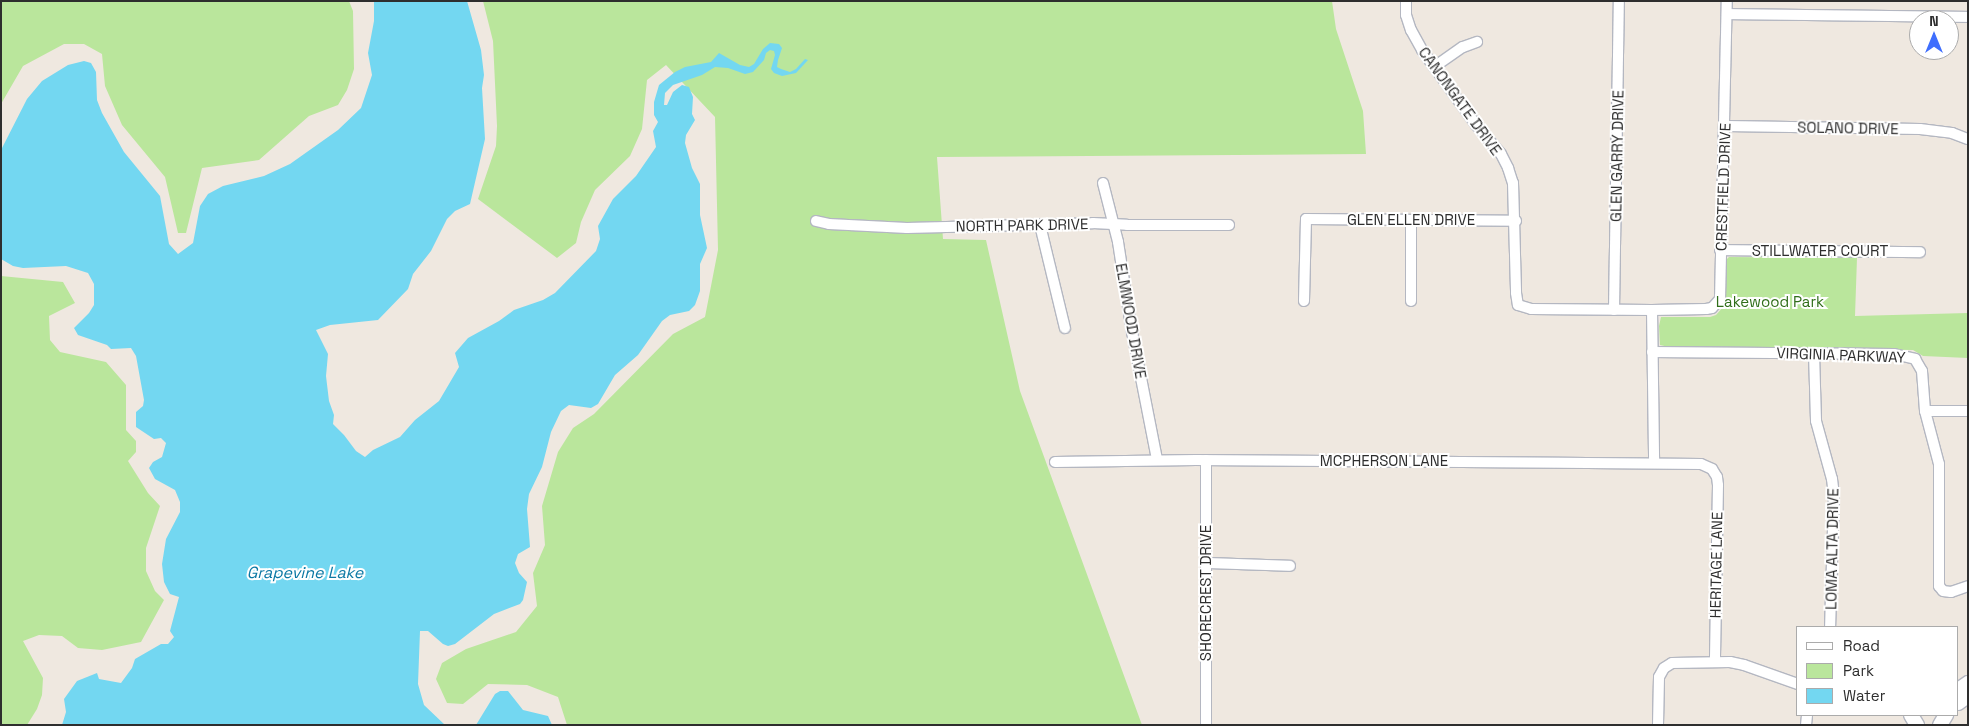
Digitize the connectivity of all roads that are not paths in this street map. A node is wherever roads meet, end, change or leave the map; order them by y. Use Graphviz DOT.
graph roads {
  1 [pos="1406,1"];
  2 [pos="1619,1"];
  3 [pos="1727,1"];
  4 [pos="1728,14"];
  5 [pos="1968,17"];
  6 [pos="1476,42"];
  7 [pos="1434,68"];
  8 [pos="1726,126"];
  9 [pos="1968,139"];
  10 [pos="1103,183"];
  11 [pos="816,221"];
  12 [pos="1411,221"];
  13 [pos="1516,221"];
  14 [pos="1040,225"];
  15 [pos="1113,225"];
  16 [pos="1229,225"];
  17 [pos="1720,250"];
  18 [pos="1920,252"];
  19 [pos="1304,301"];
  20 [pos="1411,301"];
  21 [pos="1614,310"];
  22 [pos="1652,310"];
  23 [pos="1065,328"];
  24 [pos="1652,352"];
  25 [pos="1814,353"];
  26 [pos="1925,411"];
  27 [pos="1968,411"];
  28 [pos="1157,460"];
  29 [pos="1206,460"];
  30 [pos="1055,462"];
  31 [pos="1654,462"];
  32 [pos="1712,469"];
  33 [pos="1206,563"];
  34 [pos="1290,566"];
  35 [pos="1968,586"];
  36 [pos="1830,626"];
  37 [pos="1715,662"];
  38 [pos="1796,683"];
  39 [pos="1206,725"];
  40 [pos="1658,725"];
  1 -- 7 [label="street, CANONGATE DRIVE"];
  2 -- 21 [label="street, GLEN GARRY DRIVE"];
  3 -- 4 [label="street, CRESTFIELD DRIVE"];
  4 -- 5 [label="street"];
  4 -- 8 [label="street, CRESTFIELD DRIVE"];
  6 -- 7 [label="street"];
  7 -- 13 [label="street, CANONGATE DRIVE"];
  8 -- 9 [label="street, SOLANO DRIVE"];
  8 -- 17 [label="street, CRESTFIELD DRIVE"];
  10 -- 15 [label="street, ELMWOOD DRIVE"];
  11 -- 14 [label="street, NORTH PARK DRIVE"];
  12 -- 13 [label="street, GLEN ELLEN DRIVE"];
  12 -- 19 [label="street, GLEN ELLEN DRIVE"];
  12 -- 20 [label="street"];
  13 -- 21 [label="street, CANONGATE DRIVE"];
  14 -- 15 [label="street, NORTH PARK DRIVE"];
  14 -- 23 [label="street"];
  15 -- 16 [label="street, NORTH PARK DRIVE"];
  15 -- 28 [label="street, ELMWOOD DRIVE"];
  17 -- 18 [label="street, STILLWATER COURT"];
  17 -- 22 [label="street, CRESTFIELD DRIVE"];
  21 -- 22 [label="street, CANONGATE DRIVE"];
  22 -- 24 [label="street"];
  24 -- 25 [label="street, VIRGINIA PARKWAY"];
  24 -- 31 [label="street"];
  25 -- 26 [label="street, VIRGINIA PARKWAY"];
  25 -- 36 [label="street, LOMA ALTA DRIVE"];
  26 -- 27 [label="street"];
  26 -- 35 [label="street, VIRGINIA PARKWAY"];
  28 -- 29 [label="street, MCPHERSON LANE"];
  28 -- 30 [label="street, MCPHERSON LANE"];
  29 -- 31 [label="street, MCPHERSON LANE"];
  29 -- 33 [label="street, SHORECREST DRIVE"];
  31 -- 32 [label="street, MCPHERSON LANE"];
  32 -- 37 [label="street, HERITAGE LANE"];
  33 -- 34 [label="street"];
  33 -- 39 [label="street, SHORECREST DRIVE"];
  37 -- 38 [label="street"];
  37 -- 40 [label="street"];
}
